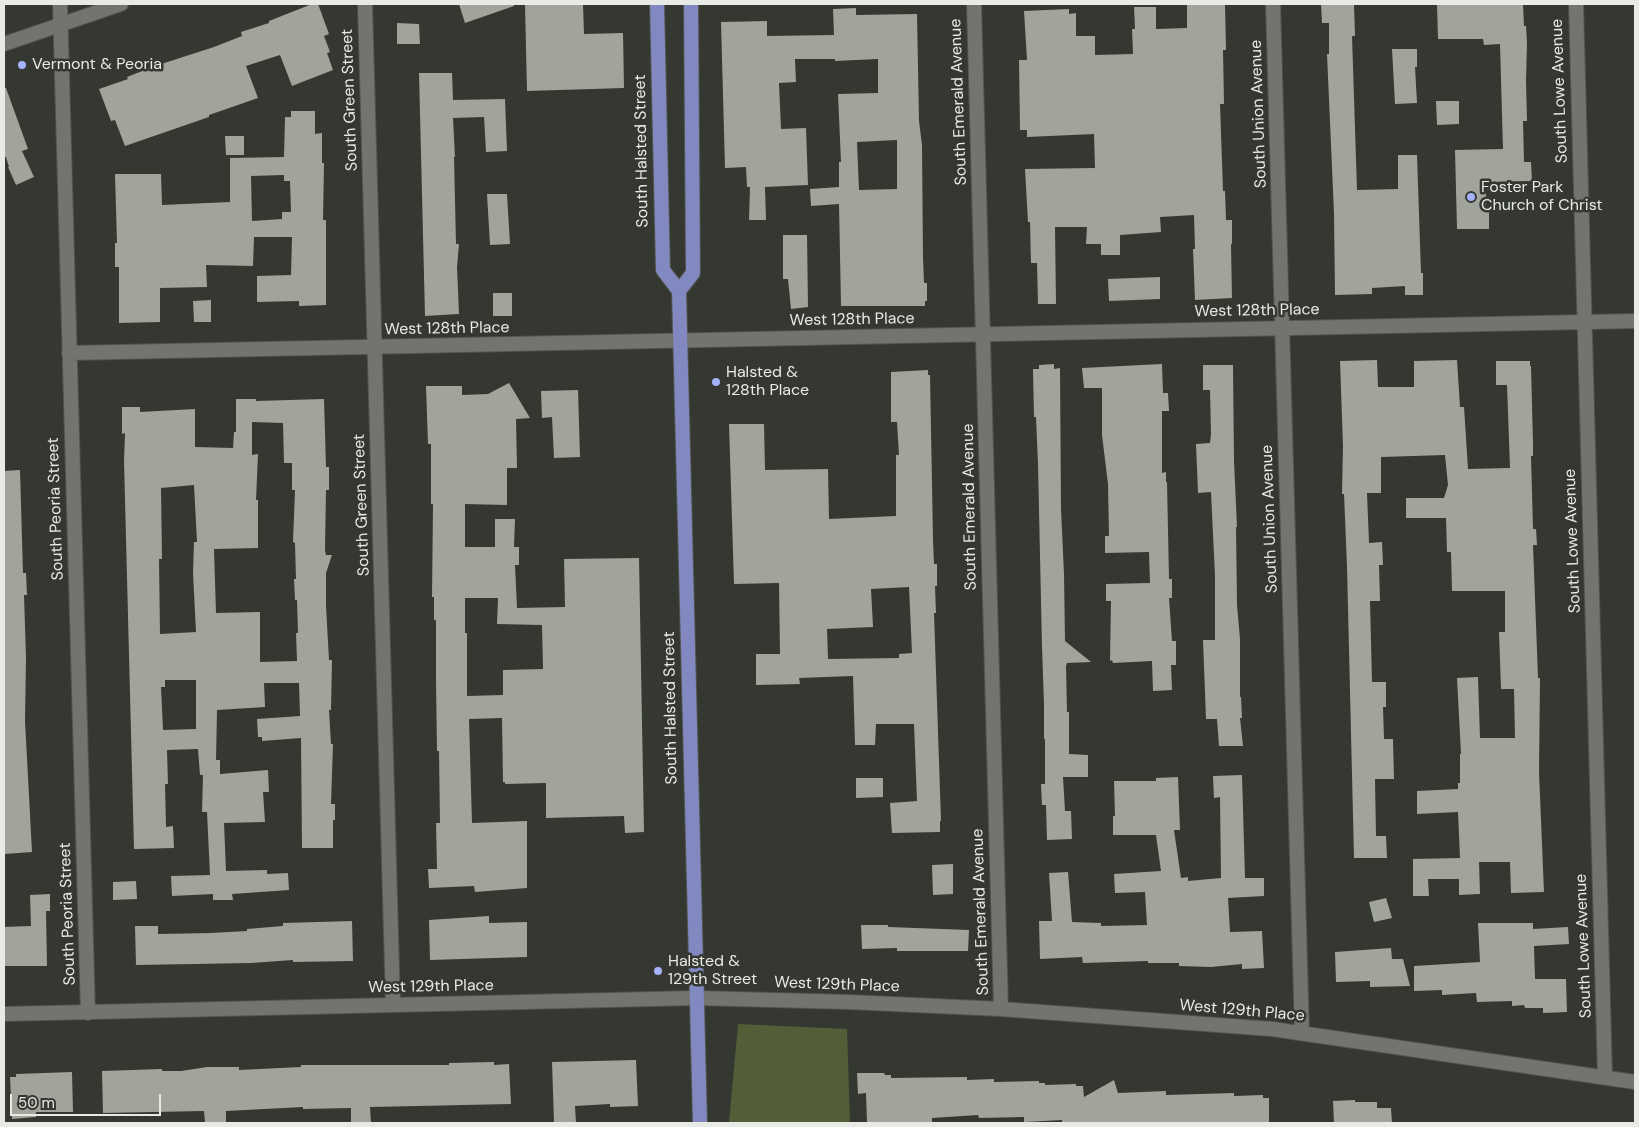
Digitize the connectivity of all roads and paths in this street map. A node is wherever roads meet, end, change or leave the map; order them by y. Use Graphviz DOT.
graph roads {
  1 [pos="60,4"];
  2 [pos="121,4"];
  3 [pos="365,4"];
  4 [pos="657,4"];
  5 [pos="691,4"];
  6 [pos="974,4"];
  7 [pos="1273,4"];
  8 [pos="1576,4"];
  9 [pos="60,25"];
  10 [pos="4,44"];
  11 [pos="679,291"];
  12 [pos="1635,321"];
  13 [pos="1584,322"];
  14 [pos="1282,328"];
  15 [pos="983,335"];
  16 [pos="680,342"];
  17 [pos="375,348"];
  18 [pos="69,354"];
  19 [pos="696,998"];
  20 [pos="394,1005"];
  21 [pos="1001,1009"];
  22 [pos="88,1013"];
  23 [pos="4,1014"];
  24 [pos="1302,1034"];
  25 [pos="1605,1077"];
  26 [pos="1635,1082"];
  27 [pos="700,1123"];
  1 -- 9 [label="street, South Peoria Street"];
  2 -- 9 [label="street"];
  3 -- 17 [label="street, South Green Street"];
  4 -- 11 [label="main road, South Halsted Street"];
  5 -- 11 [label="main road"];
  6 -- 15 [label="street, South Emerald Avenue"];
  7 -- 14 [label="street, South Union Avenue"];
  8 -- 13 [label="street, South Lowe Avenue"];
  9 -- 10 [label="street"];
  9 -- 18 [label="street, South Peoria Street"];
  11 -- 16 [label="main road, South Halsted Street"];
  12 -- 13 [label="street, West 128th Place"];
  13 -- 14 [label="street, West 128th Place"];
  13 -- 25 [label="street, South Lowe Avenue"];
  14 -- 15 [label="street, West 128th Place"];
  14 -- 24 [label="street, South Union Avenue"];
  15 -- 16 [label="street, West 128th Place"];
  15 -- 21 [label="street, South Emerald Avenue"];
  16 -- 17 [label="street, West 128th Place"];
  16 -- 19 [label="main road, South Halsted Street"];
  17 -- 18 [label="street, West 128th Place"];
  17 -- 20 [label="street, South Green Street"];
  18 -- 22 [label="street, South Peoria Street"];
  19 -- 20 [label="street, West 129th Place"];
  19 -- 21 [label="street, West 129th Place"];
  19 -- 27 [label="main road, South Halsted Street"];
  20 -- 22 [label="street, West 129th Place"];
  21 -- 24 [label="street, West 129th Place"];
  22 -- 23 [label="street, West 129th Place"];
  24 -- 25 [label="street, West 129th Place"];
  25 -- 26 [label="street, West 129th Place"];
}
